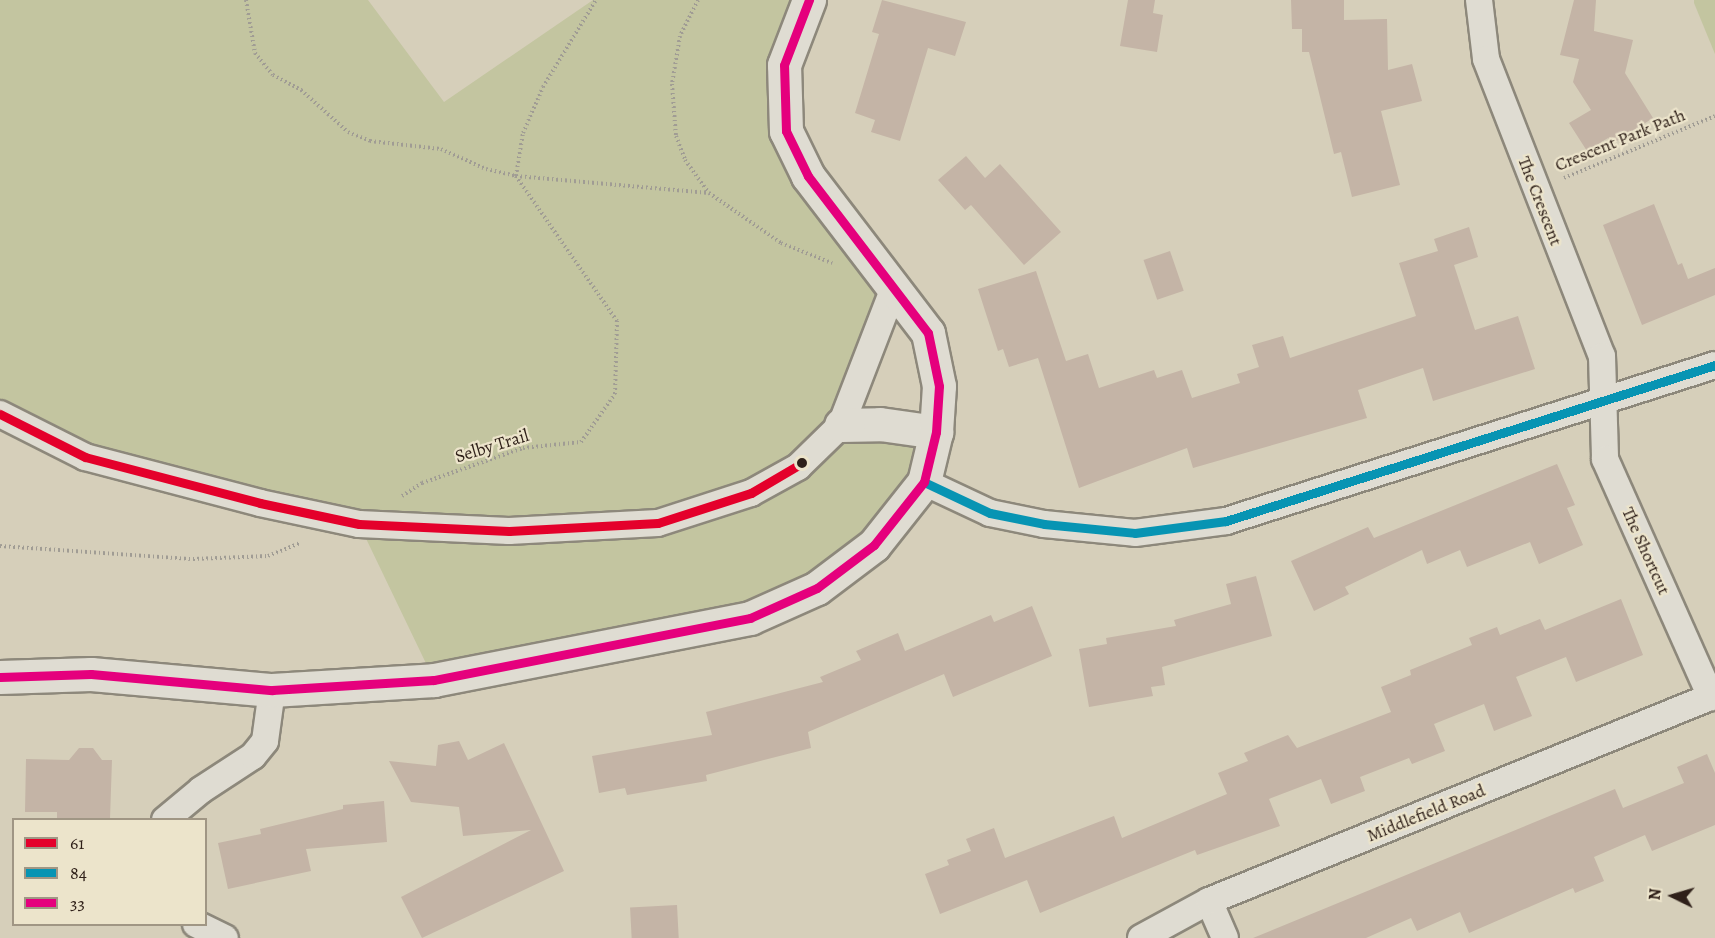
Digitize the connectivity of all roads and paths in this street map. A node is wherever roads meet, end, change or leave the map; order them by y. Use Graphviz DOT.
graph roads {
  1 [pos="246,0"];
  2 [pos="596,0"];
  3 [pos="698,0"];
  4 [pos="809,0"];
  5 [pos="1479,0"];
  6 [pos="1715,116"];
  7 [pos="516,176"];
  8 [pos="1535,189"];
  9 [pos="709,193"];
  10 [pos="843,267"];
  11 [pos="894,288"];
  12 [pos="1715,365"];
  13 [pos="1603,401"];
  14 [pos="0,414"];
  15 [pos="841,425"];
  16 [pos="936,432"];
  17 [pos="924,482"];
  18 [pos="359,524"];
  19 [pos="305,541"];
  20 [pos="0,546"];
  21 [pos="0,677"];
  22 [pos="272,690"];
  23 [pos="1713,696"];
  24 [pos="166,818"];
  25 [pos="1209,901"];
  26 [pos="200,926"];
  27 [pos="225,938"];
  28 [pos="1141,938"];
  29 [pos="1225,938"];
  1 -- 7 [label="path"];
  2 -- 7 [label="path"];
  3 -- 9 [label="path"];
  4 -- 11 [label="street"];
  5 -- 8 [label="street, The Crescent"];
  6 -- 8 [label="path, Crescent Park Path"];
  7 -- 9 [label="path"];
  7 -- 18 [label="path, Selby Trail"];
  8 -- 13 [label="street, The Crescent"];
  9 -- 10 [label="path"];
  11 -- 15 [label="street"];
  11 -- 16 [label="street"];
  12 -- 13 [label="street"];
  13 -- 17 [label="street"];
  13 -- 23 [label="street, The Shortcut"];
  14 -- 18 [label="street"];
  15 -- 16 [label="street"];
  15 -- 18 [label="street"];
  16 -- 17 [label="street"];
  17 -- 22 [label="street"];
  19 -- 20 [label="path"];
  21 -- 22 [label="street"];
  22 -- 24 [label="street"];
  23 -- 25 [label="street, Middlefield Road"];
  25 -- 28 [label="street, Middlefield Road"];
  25 -- 29 [label="street"];
  26 -- 27 [label="street"];
}
